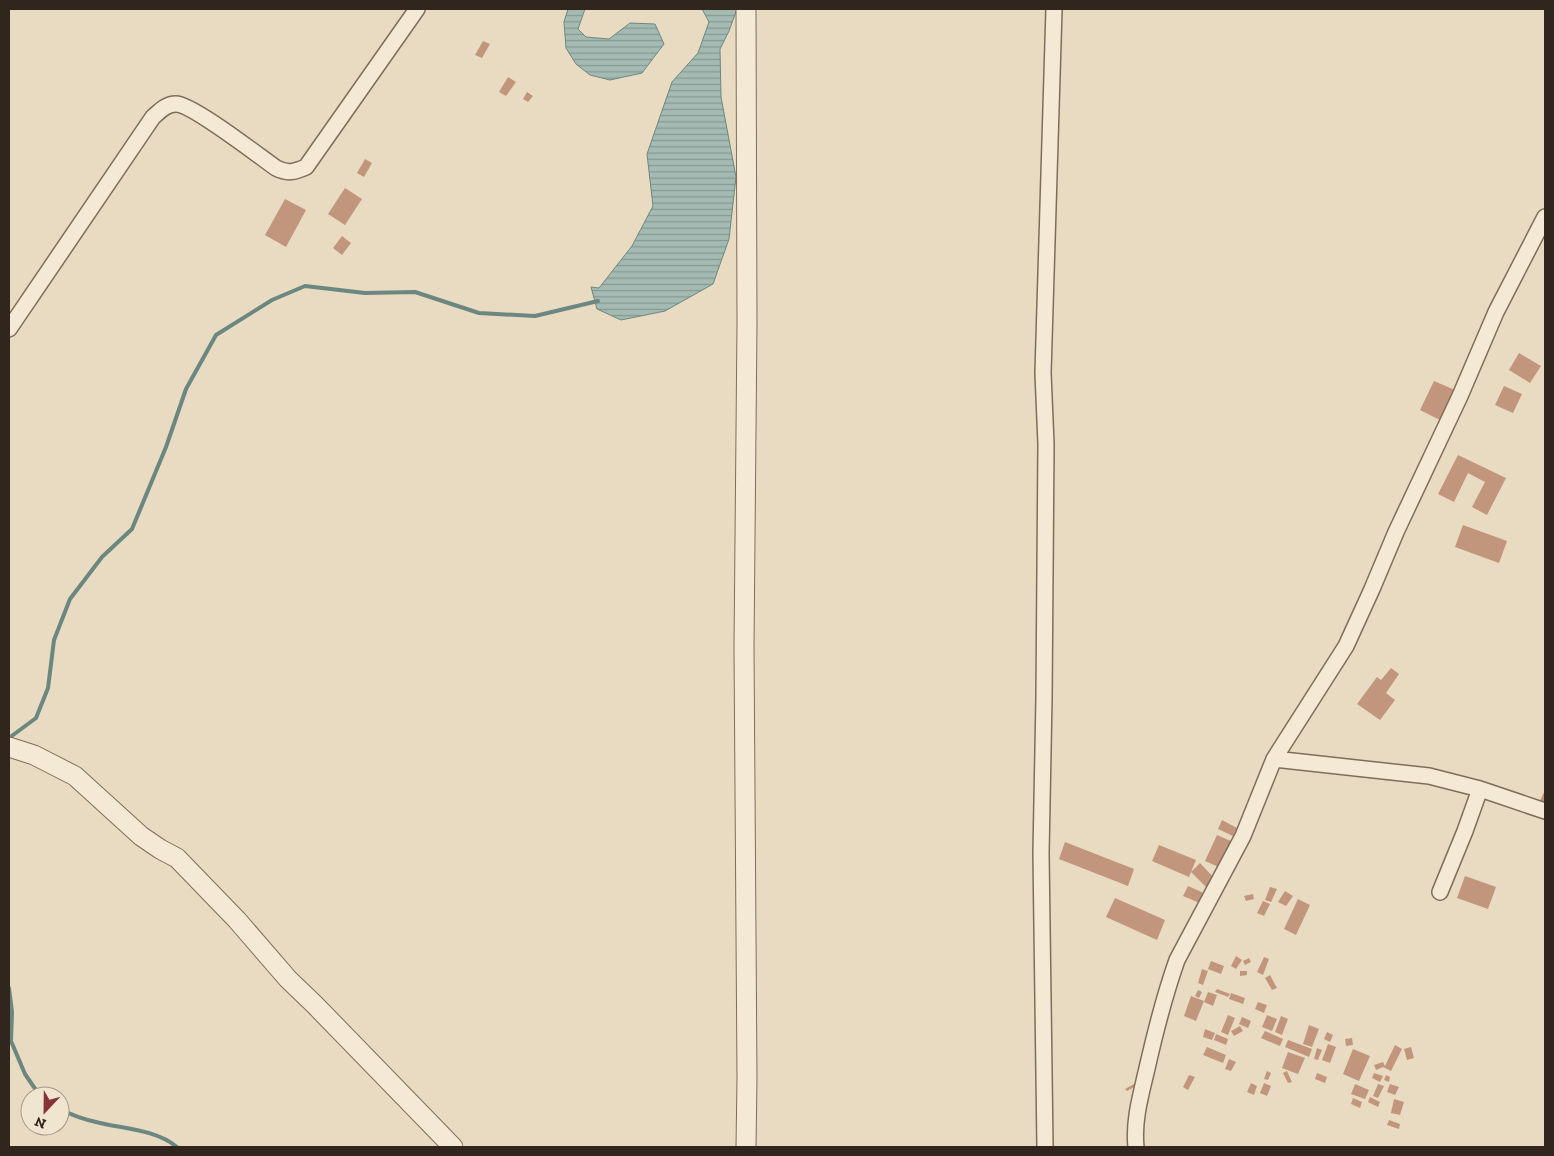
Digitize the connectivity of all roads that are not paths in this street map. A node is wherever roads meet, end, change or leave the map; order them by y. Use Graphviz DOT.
graph roads {
  1 [pos="417,9"];
  2 [pos="746,9"];
  3 [pos="1054,9"];
  4 [pos="1545,217"];
  5 [pos="9,328"];
  6 [pos="10,748"];
  7 [pos="1274,759"];
  8 [pos="1480,789"];
  9 [pos="1545,811"];
  10 [pos="1440,892"];
  11 [pos="453,1147"];
  12 [pos="746,1147"];
  13 [pos="1044,1147"];
  14 [pos="1136,1147"];
  1 -- 5 [label="street"];
  2 -- 12 [label="street"];
  3 -- 13 [label="street"];
  4 -- 7 [label="street"];
  6 -- 11 [label="street"];
  7 -- 8 [label="street"];
  7 -- 14 [label="street"];
  8 -- 9 [label="street"];
  8 -- 10 [label="street"];
}
